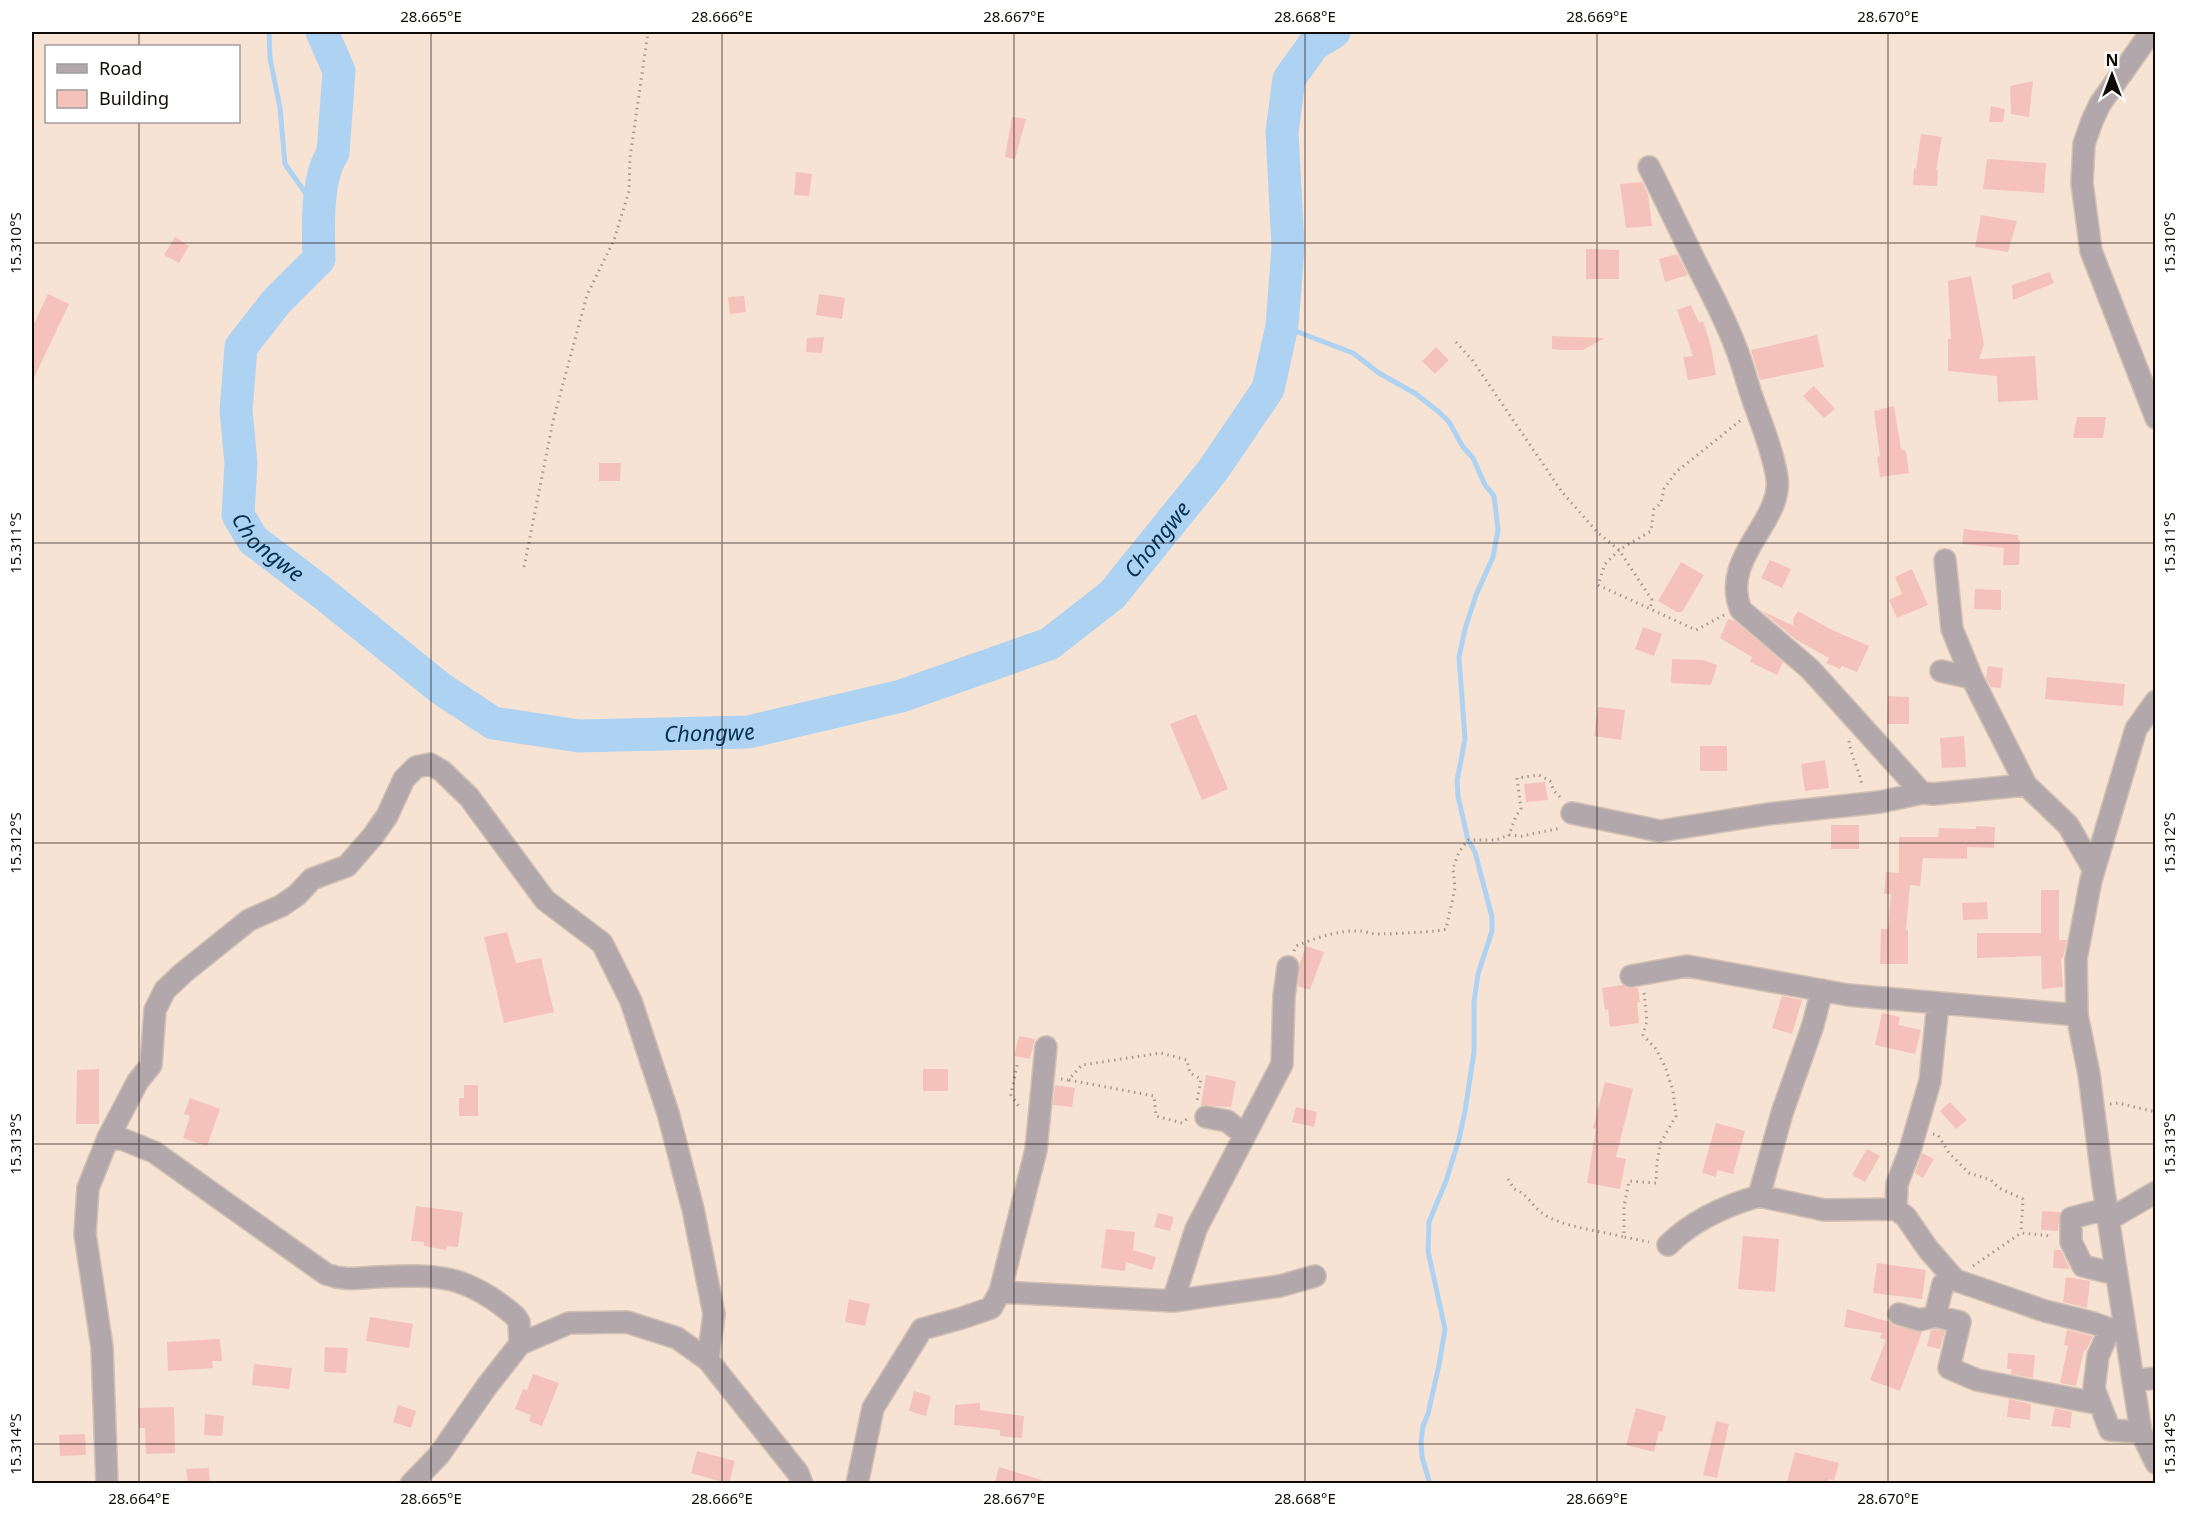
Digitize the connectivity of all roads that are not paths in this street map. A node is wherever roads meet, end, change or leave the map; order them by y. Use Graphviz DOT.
graph roads {
  1 [pos="2147,39"];
  2 [pos="1649,167"];
  3 [pos="2156,418"];
  4 [pos="1945,560"];
  5 [pos="1941,671"];
  6 [pos="1972,678"];
  7 [pos="2156,701"];
  8 [pos="2026,785"];
  9 [pos="1922,793"];
  10 [pos="1579,814"];
  11 [pos="2094,870"];
  12 [pos="1288,968"];
  13 [pos="1631,976"];
  14 [pos="1822,990"];
  15 [pos="1938,1003"];
  16 [pos="2077,1015"];
  17 [pos="1046,1047"];
  18 [pos="1201,1114"];
  19 [pos="1245,1135"];
  20 [pos="108,1138"];
  21 [pos="2156,1192"];
  22 [pos="1759,1196"];
  23 [pos="1896,1209"];
  24 [pos="2107,1214"];
  25 [pos="1668,1245"];
  26 [pos="2116,1275"];
  27 [pos="1315,1276"];
  28 [pos="1953,1277"];
  29 [pos="1000,1292"];
  30 [pos="1173,1301"];
  31 [pos="1899,1314"];
  32 [pos="1935,1316"];
  33 [pos="2117,1329"];
  34 [pos="520,1344"];
  35 [pos="708,1360"];
  36 [pos="2156,1378"];
  37 [pos="2133,1381"];
  38 [pos="2100,1404"];
  39 [pos="2141,1432"];
  40 [pos="2156,1464"];
  41 [pos="107,1484"];
  42 [pos="411,1484"];
  43 [pos="802,1484"];
  44 [pos="858,1484"];
  1 -- 3 [label="street"];
  2 -- 9 [label="street"];
  4 -- 6 [label="street"];
  5 -- 6 [label="street"];
  6 -- 8 [label="street"];
  7 -- 11 [label="street"];
  8 -- 9 [label="street"];
  8 -- 11 [label="street"];
  9 -- 10 [label="street"];
  11 -- 16 [label="street"];
  12 -- 19 [label="street"];
  13 -- 14 [label="street"];
  14 -- 15 [label="street"];
  14 -- 22 [label="street"];
  15 -- 16 [label="street"];
  15 -- 23 [label="street"];
  16 -- 24 [label="street"];
  17 -- 29 [label="street"];
  18 -- 19 [label="street"];
  19 -- 30 [label="street"];
  20 -- 34 [label="street"];
  20 -- 35 [label="street"];
  20 -- 41 [label="street"];
  21 -- 24 [label="street"];
  22 -- 23 [label="street"];
  22 -- 25 [label="street"];
  23 -- 28 [label="street"];
  24 -- 26 [label="street"];
  24 -- 26 [label="street"];
  26 -- 33 [label="street"];
  27 -- 30 [label="street"];
  28 -- 32 [label="street"];
  28 -- 33 [label="street"];
  29 -- 30 [label="street"];
  29 -- 44 [label="street"];
  31 -- 32 [label="street"];
  32 -- 38 [label="street"];
  33 -- 37 [label="street"];
  33 -- 38 [label="street"];
  34 -- 35 [label="street"];
  34 -- 42 [label="street"];
  35 -- 43 [label="street"];
  36 -- 37 [label="street"];
  37 -- 39 [label="street"];
  38 -- 39 [label="street"];
  39 -- 40 [label="street"];
}
